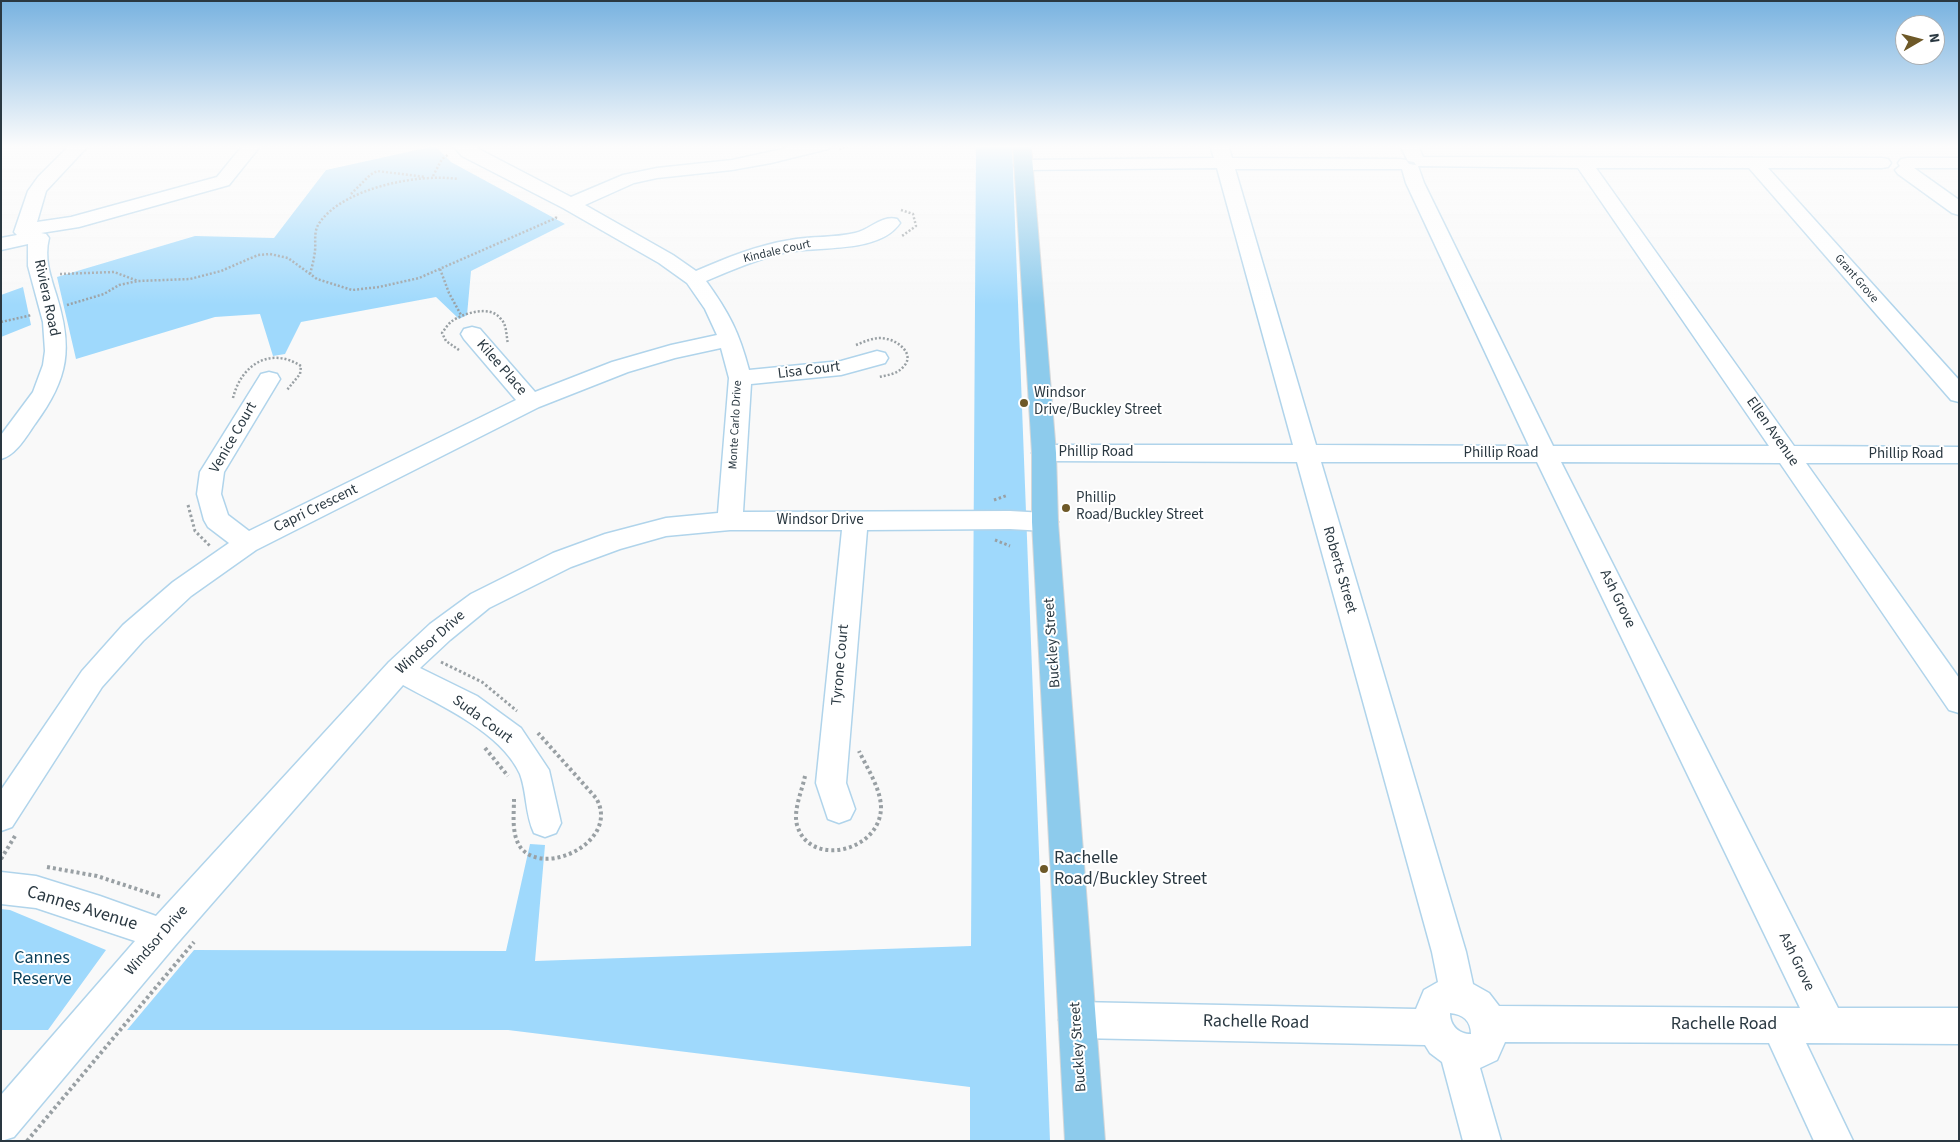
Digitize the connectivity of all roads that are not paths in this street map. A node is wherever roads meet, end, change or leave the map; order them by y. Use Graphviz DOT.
graph roads {
  1 [pos="34,198"];
  2 [pos="161,198"];
  3 [pos="544,198"];
  4 [pos="589,198"];
  5 [pos="1026,198"];
  6 [pos="1234,198"];
  7 [pos="1422,198"];
  8 [pos="1609,198"];
  9 [pos="1784,198"];
  10 [pos="1946,198"];
  11 [pos="1959,209"];
  12 [pos="563,210"];
  13 [pos="890,223"];
  14 [pos="32,234"];
  15 [pos="1,243"];
  16 [pos="694,279"];
  17 [pos="466,324"];
  18 [pos="730,339"];
  19 [pos="877,358"];
  20 [pos="740,378"];
  21 [pos="269,379"];
  22 [pos="1959,395"];
  23 [pos="531,402"];
  24 [pos="1,451"];
  25 [pos="1044,453"];
  26 [pos="1306,454"];
  27 [pos="1545,454"];
  28 [pos="1787,454"];
  29 [pos="1959,455"];
  30 [pos="730,521"];
  31 [pos="856,521"];
  32 [pos="1045,522"];
  33 [pos="247,543"];
  34 [pos="399,670"];
  35 [pos="1959,701"];
  36 [pos="839,809"];
  37 [pos="545,823"];
  38 [pos="9,826"];
  39 [pos="5,875"];
  40 [pos="152,931"];
  41 [pos="1458,996"];
  42 [pos="1077,1020"];
  43 [pos="1489,1024"];
  44 [pos="1779,1025"];
  45 [pos="1828,1026"];
  46 [pos="1959,1026"];
  47 [pos="1445,1038"];
  48 [pos="1,1124"];
  49 [pos="1085,1141"];
  50 [pos="1482,1141"];
  51 [pos="1834,1141"];
  1 -- 14 [label="street, Riviera Road"];
  2 -- 14 [label="street"];
  3 -- 12 [label="street, Monte Carlo Drive"];
  4 -- 12 [label="street"];
  5 -- 25 [label="main road, Buckley Street"];
  6 -- 26 [label="street, Roberts Street"];
  7 -- 27 [label="street, Ash Grove"];
  8 -- 28 [label="street, Ellen Avenue"];
  9 -- 22 [label="street, Grant Grove"];
  10 -- 11 [label="street"];
  12 -- 16 [label="street, Monte Carlo Drive"];
  13 -- 16 [label="street, Kindale Court"];
  14 -- 15 [label="street"];
  14 -- 24 [label="street, Riviera Road"];
  16 -- 18 [label="street, Monte Carlo Drive"];
  17 -- 23 [label="street, Kilee Place"];
  18 -- 20 [label="street, Monte Carlo Drive"];
  18 -- 23 [label="street, Capri Crescent"];
  19 -- 20 [label="street, Lisa Court"];
  20 -- 30 [label="street, Monte Carlo Drive"];
  21 -- 33 [label="street, Venice Court"];
  23 -- 33 [label="street, Capri Crescent"];
  25 -- 26 [label="street, Phillip Road"];
  25 -- 32 [label="main road, Buckley Street"];
  26 -- 27 [label="street, Phillip Road"];
  26 -- 41 [label="street, Roberts Street"];
  27 -- 28 [label="street, Phillip Road"];
  27 -- 45 [label="street, Ash Grove"];
  28 -- 29 [label="street, Phillip Road"];
  28 -- 35 [label="street, Ellen Avenue"];
  30 -- 31 [label="street, Windsor Drive"];
  30 -- 34 [label="street, Windsor Drive"];
  31 -- 32 [label="street, Windsor Drive"];
  31 -- 36 [label="street, Tyrone Court"];
  32 -- 42 [label="main road, Buckley Street"];
  33 -- 38 [label="street, Capri Crescent"];
  34 -- 37 [label="street, Suda Court"];
  34 -- 40 [label="street, Windsor Drive"];
  39 -- 40 [label="street, Cannes Avenue"];
  40 -- 48 [label="street, Windsor Drive"];
  41 -- 43 [label="street"];
  41 -- 47 [label="street"];
  42 -- 47 [label="street, Rachelle Road"];
  42 -- 49 [label="main road, Buckley Street"];
  43 -- 44 [label="street, Rachelle Road"];
  43 -- 47 [label="street"];
  44 -- 45 [label="street, Rachelle Road"];
  44 -- 51 [label="street"];
  45 -- 46 [label="street, Rachelle Road"];
  47 -- 50 [label="street"];
}
